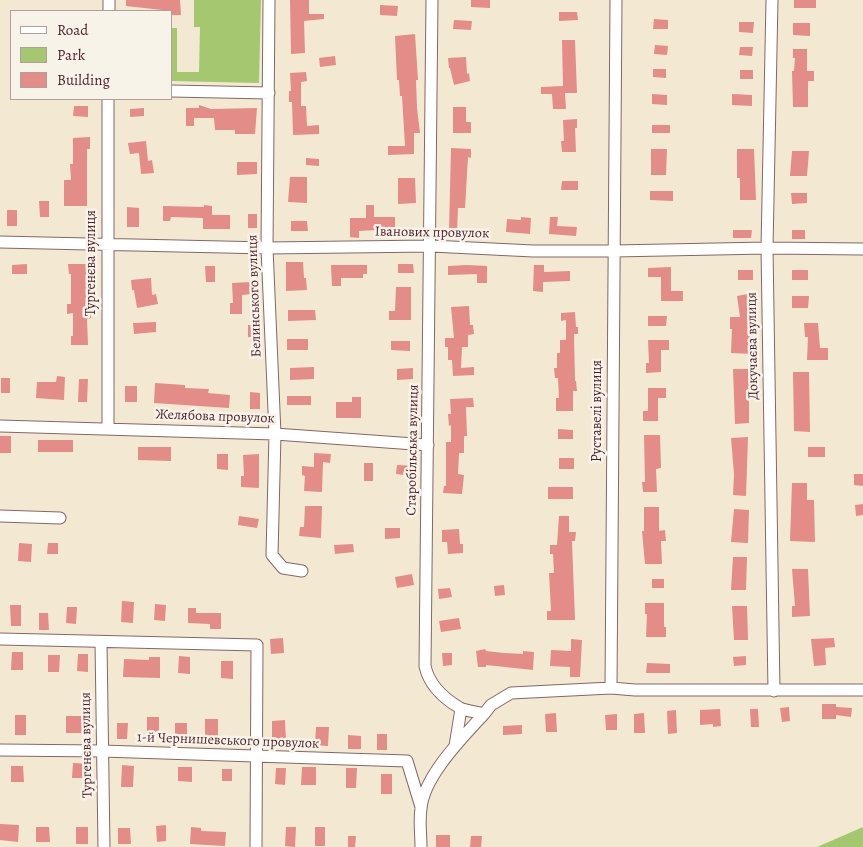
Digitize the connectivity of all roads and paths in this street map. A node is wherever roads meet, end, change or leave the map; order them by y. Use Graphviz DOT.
graph roads {
  1 [pos="269,0"];
  2 [pos="432,0"];
  3 [pos="616,0"];
  4 [pos="772,0"];
  5 [pos="172,91"];
  6 [pos="269,93"];
  7 [pos="108,100"];
  8 [pos="0,242"];
  9 [pos="107,245"];
  10 [pos="431,246"];
  11 [pos="268,248"];
  12 [pos="767,248"];
  13 [pos="863,250"];
  14 [pos="614,251"];
  15 [pos="0,426"];
  16 [pos="108,428"];
  17 [pos="275,434"];
  18 [pos="428,445"];
  19 [pos="0,516"];
  20 [pos="60,518"];
  21 [pos="302,571"];
  22 [pos="0,640"];
  23 [pos="101,642"];
  24 [pos="611,688"];
  25 [pos="863,690"];
  26 [pos="774,691"];
  27 [pos="461,708"];
  28 [pos="484,714"];
  29 [pos="455,746"];
  30 [pos="0,750"];
  31 [pos="102,751"];
  32 [pos="255,757"];
  33 [pos="420,807"];
  34 [pos="104,847"];
  35 [pos="256,847"];
  36 [pos="421,847"];
  1 -- 6 [label="street, Белинського вулиця"];
  2 -- 10 [label="street, Старобільська вулиця"];
  3 -- 14 [label="street, Руставелі вулиця"];
  4 -- 12 [label="street, Докучаєва вулиця"];
  5 -- 6 [label="street"];
  6 -- 11 [label="street, Белинського вулиця"];
  7 -- 9 [label="street, Тургенєва вулиця"];
  8 -- 9 [label="street, Іванових провулок"];
  9 -- 11 [label="street, Іванових провулок"];
  9 -- 16 [label="street, Тургенєва вулиця"];
  10 -- 11 [label="street, Іванових провулок"];
  10 -- 14 [label="street, Іванових провулок"];
  10 -- 18 [label="street, Старобільська вулиця"];
  11 -- 17 [label="street, Белинського вулиця"];
  12 -- 13 [label="street, Іванових провулок"];
  12 -- 14 [label="street, Іванових провулок"];
  12 -- 26 [label="street, Докучаєва вулиця"];
  14 -- 24 [label="street, Руставелі вулиця"];
  15 -- 16 [label="street, Желябова провулок"];
  16 -- 17 [label="street, Желябова провулок"];
  17 -- 18 [label="street, Желябова провулок"];
  17 -- 21 [label="street, Белинського вулиця"];
  18 -- 27 [label="street, Старобільська вулиця"];
  19 -- 20 [label="street"];
  22 -- 23 [label="street"];
  23 -- 31 [label="street, Тургенєва вулиця"];
  23 -- 32 [label="street"];
  24 -- 26 [label="street"];
  24 -- 28 [label="street"];
  25 -- 26 [label="street"];
  27 -- 28 [label="street, Старобільська вулиця"];
  27 -- 29 [label="street"];
  28 -- 29 [label="street"];
  29 -- 33 [label="street"];
  30 -- 31 [label="street, 1-й Чернишевського провулок"];
  31 -- 32 [label="street, 1-й Чернишевського провулок"];
  31 -- 34 [label="street, Тургенєва вулиця"];
  32 -- 33 [label="street, 1-й Чернишевського провулок"];
  32 -- 35 [label="street"];
  33 -- 36 [label="street"];
}
